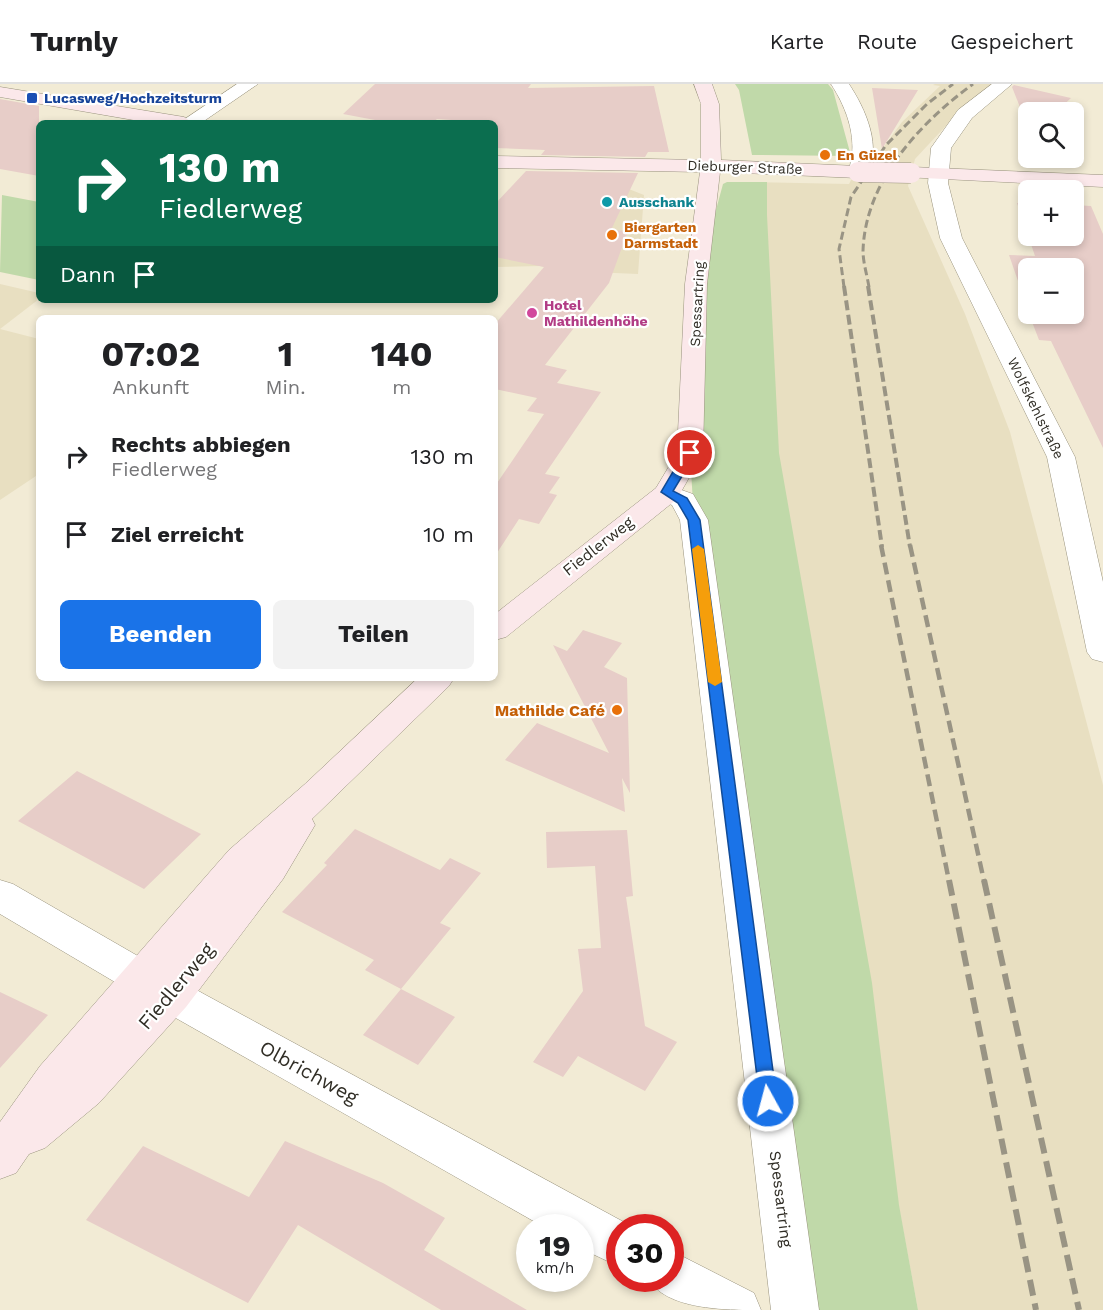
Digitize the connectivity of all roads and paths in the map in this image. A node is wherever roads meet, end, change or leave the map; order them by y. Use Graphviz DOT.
graph roads {
  1 [pos="249,84"];
  2 [pos="703,84"];
  3 [pos="840,84"];
  4 [pos="1003,84"];
  5 [pos="0,92"];
  6 [pos="168,120"];
  7 [pos="191,120"];
  8 [pos="498,162"];
  9 [pos="711,166"];
  10 [pos="858,172"];
  11 [pos="938,175"];
  12 [pos="1103,181"];
  13 [pos="690,453"];
  14 [pos="667,492"];
  15 [pos="498,628"];
  16 [pos="1103,652"];
  17 [pos="435,681"];
  18 [pos="0,895"];
  19 [pos="157,986"];
  20 [pos="1,1155"];
  21 [pos="606,1237"];
  22 [pos="684,1281"];
  23 [pos="736,1310"];
  24 [pos="795,1310"];
  1 -- 7 [label="street"];
  2 -- 9 [label="main road, Spessartring"];
  3 -- 10 [label="street"];
  4 -- 11 [label="street"];
  5 -- 6 [label="main road"];
  8 -- 9 [label="main road, Dieburger Straße"];
  9 -- 10 [label="main road, Dieburger Straße"];
  9 -- 13 [label="main road, Spessartring"];
  10 -- 11 [label="main road, Dieburger Straße, bridge"];
  11 -- 12 [label="main road, Dieburger Straße"];
  11 -- 16 [label="street, Wolfskehlstraße"];
  13 -- 14 [label="main road, Fiedlerweg"];
  14 -- 15 [label="main road, Fiedlerweg"];
  14 -- 24 [label="street, Spessartring"];
  17 -- 19 [label="main road, Fiedlerweg"];
  18 -- 19 [label="street, Olbrichweg"];
  19 -- 20 [label="main road, Fiedlerweg"];
  19 -- 21 [label="street, Olbrichweg"];
  22 -- 23 [label="street"];
}
